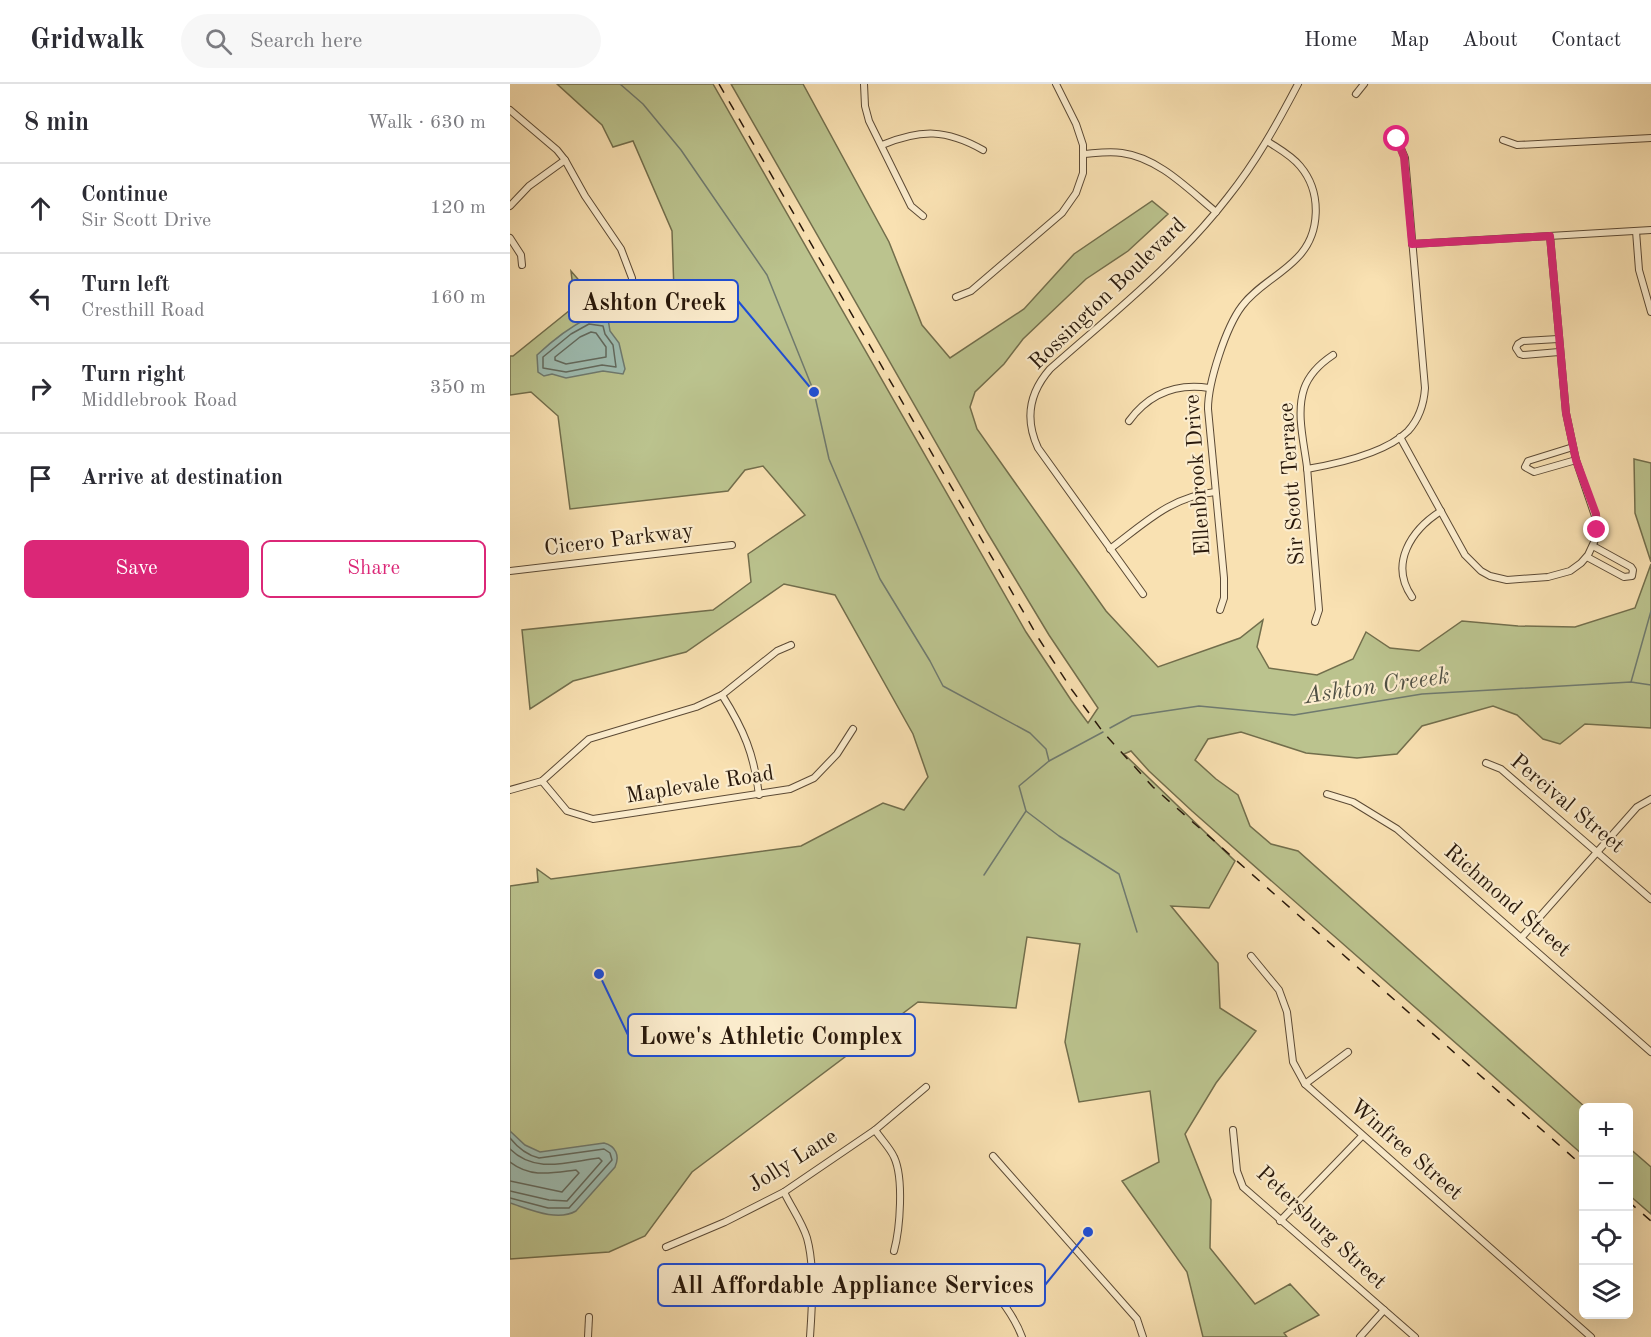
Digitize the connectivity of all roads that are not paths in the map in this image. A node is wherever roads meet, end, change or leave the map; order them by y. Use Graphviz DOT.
graph roads {
  1 [pos="864,84"];
  2 [pos="1056,84"];
  3 [pos="1298,84"];
  4 [pos="1364,84"];
  5 [pos="1356,94"];
  6 [pos="510,110"];
  7 [pos="1651,138"];
  8 [pos="1397,139"];
  9 [pos="1503,140"];
  10 [pos="1268,141"];
  11 [pos="882,145"];
  12 [pos="983,150"];
  13 [pos="1084,154"];
  14 [pos="565,160"];
  15 [pos="510,206"];
  16 [pos="1216,212"];
  17 [pos="923,216"];
  18 [pos="1651,230"];
  19 [pos="1636,231"];
  20 [pos="1550,236"];
  21 [pos="510,238"];
  22 [pos="1412,244"];
  23 [pos="522,265"];
  24 [pos="632,278"];
  25 [pos="956,297"];
  26 [pos="1651,312"];
  27 [pos="1558,339"];
  28 [pos="1559,352"];
  29 [pos="1333,355"];
  30 [pos="1209,388"];
  31 [pos="1129,421"];
  32 [pos="1400,437"];
  33 [pos="1573,447"];
  34 [pos="1576,460"];
  35 [pos="1307,469"];
  36 [pos="1215,492"];
  37 [pos="1441,511"];
  38 [pos="732,545"];
  39 [pos="1593,546"];
  40 [pos="1110,549"];
  41 [pos="1587,557"];
  42 [pos="510,571"];
  43 [pos="1143,594"];
  44 [pos="1412,597"];
  45 [pos="1220,610"];
  46 [pos="1315,622"];
  47 [pos="791,645"];
  48 [pos="722,694"];
  49 [pos="853,729"];
  50 [pos="1486,763"];
  51 [pos="542,781"];
  52 [pos="510,790"];
  53 [pos="1327,794"];
  54 [pos="759,795"];
  55 [pos="1651,799"];
  56 [pos="1597,851"];
  57 [pos="1651,899"];
  58 [pos="1521,938"];
  59 [pos="1251,956"];
  60 [pos="1348,1052"];
  61 [pos="1651,1052"];
  62 [pos="1305,1084"];
  63 [pos="926,1087"];
  64 [pos="875,1130"];
  65 [pos="1233,1130"];
  66 [pos="1362,1136"];
  67 [pos="993,1156"];
  68 [pos="784,1192"];
  69 [pos="1280,1221"];
  70 [pos="666,1247"];
  71 [pos="894,1251"];
  72 [pos="983,1278"];
  73 [pos="1384,1310"];
  74 [pos="589,1317"];
  75 [pos="588,1337"];
  76 [pos="810,1337"];
  77 [pos="1022,1337"];
  78 [pos="1143,1337"];
  79 [pos="1360,1337"];
  80 [pos="1415,1337"];
  81 [pos="1591,1337"];
  1 -- 11 [label="street"];
  2 -- 13 [label="street"];
  3 -- 10 [label="street, Rossington Boulevard"];
  4 -- 5 [label="street"];
  6 -- 14 [label="street"];
  7 -- 9 [label="street"];
  8 -- 22 [label="street"];
  10 -- 16 [label="street, Rossington Boulevard"];
  10 -- 30 [label="street, Ellenbrook Drive"];
  11 -- 12 [label="street"];
  11 -- 17 [label="street"];
  13 -- 16 [label="street"];
  13 -- 25 [label="street"];
  14 -- 15 [label="street"];
  14 -- 24 [label="street"];
  16 -- 40 [label="street, Rossington Boulevard"];
  18 -- 19 [label="street"];
  19 -- 20 [label="street"];
  19 -- 26 [label="street"];
  20 -- 22 [label="street"];
  20 -- 27 [label="street"];
  21 -- 23 [label="street"];
  22 -- 32 [label="street"];
  27 -- 28 [label="street"];
  27 -- 28 [label="street"];
  28 -- 33 [label="street"];
  29 -- 35 [label="street, Sir Scott Terrace"];
  30 -- 31 [label="street"];
  30 -- 36 [label="street, Ellenbrook Drive"];
  32 -- 35 [label="street"];
  32 -- 37 [label="street"];
  33 -- 34 [label="street"];
  33 -- 34 [label="street"];
  34 -- 39 [label="street"];
  35 -- 46 [label="street, Sir Scott Terrace"];
  36 -- 40 [label="street"];
  36 -- 45 [label="street, Ellenbrook Drive"];
  37 -- 41 [label="street"];
  37 -- 44 [label="street"];
  38 -- 42 [label="street, Cicero Parkway"];
  39 -- 41 [label="street"];
  39 -- 41 [label="street"];
  40 -- 43 [label="street, Rossington Boulevard"];
  47 -- 48 [label="street"];
  48 -- 51 [label="street"];
  48 -- 54 [label="street"];
  49 -- 54 [label="street, Maplevale Road"];
  50 -- 56 [label="street, Percival Street"];
  51 -- 52 [label="street"];
  51 -- 54 [label="street, Maplevale Road"];
  53 -- 58 [label="street, Richmond Street"];
  55 -- 56 [label="street"];
  56 -- 57 [label="street, Percival Street"];
  56 -- 58 [label="street"];
  58 -- 61 [label="street, Richmond Street"];
  59 -- 62 [label="street, Winfree Street"];
  60 -- 62 [label="street"];
  62 -- 66 [label="street, Winfree Street"];
  63 -- 64 [label="street, Jolly Lane"];
  64 -- 68 [label="street, Jolly Lane"];
  64 -- 71 [label="street"];
  65 -- 69 [label="street, Petersburg Street"];
  66 -- 69 [label="street"];
  66 -- 81 [label="street, Winfree Street"];
  67 -- 78 [label="street"];
  68 -- 70 [label="street, Jolly Lane"];
  68 -- 76 [label="street"];
  69 -- 73 [label="street, Petersburg Street"];
  72 -- 77 [label="street"];
  73 -- 79 [label="street"];
  73 -- 80 [label="street, Petersburg Street"];
  74 -- 75 [label="street"];
}
